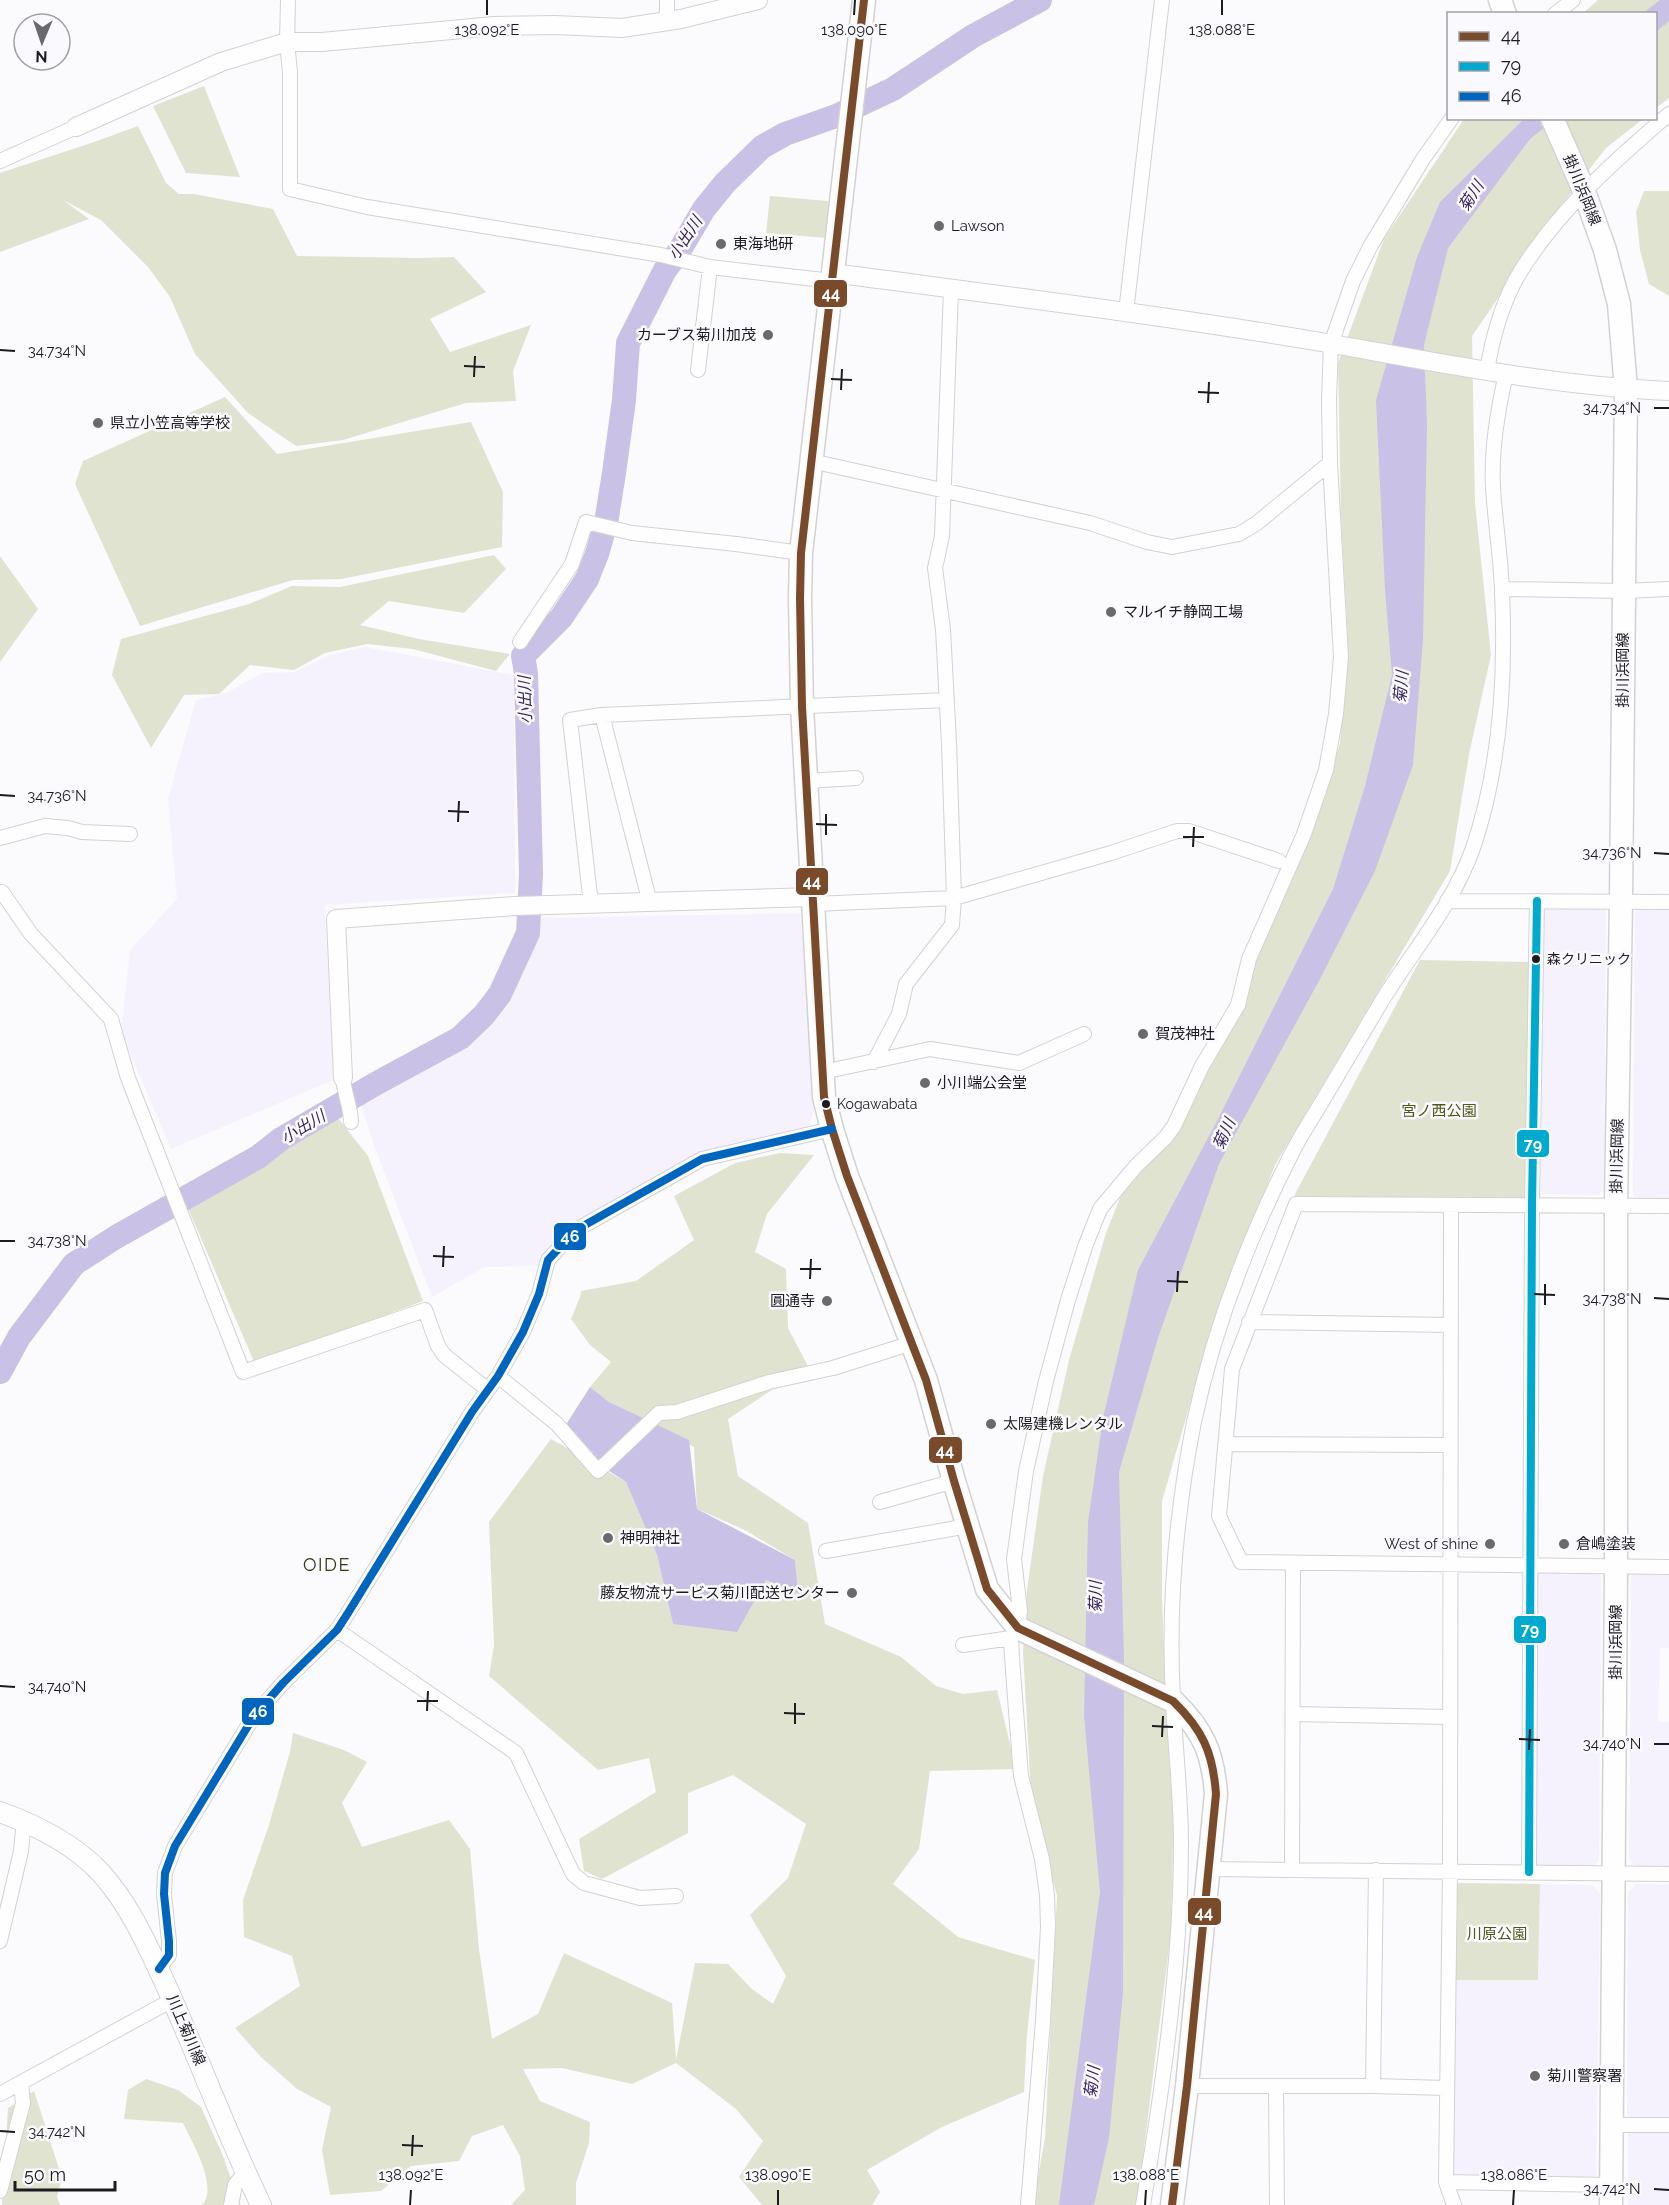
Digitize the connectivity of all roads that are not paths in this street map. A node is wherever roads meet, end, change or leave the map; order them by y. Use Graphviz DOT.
graph roads {
  1 [pos="288,0"];
  2 [pos="667,0"];
  3 [pos="758,0"];
  4 [pos="864,0"];
  5 [pos="1162,0"];
  6 [pos="1573,0"];
  7 [pos="1558,12"];
  8 [pos="667,21"];
  9 [pos="287,42"];
  10 [pos="1669,114"];
  11 [pos="1451,120"];
  12 [pos="1553,120"];
  13 [pos="76,127"];
  14 [pos="0,161"];
  15 [pos="1583,190"];
  16 [pos="710,267"];
  17 [pos="832,277"];
  18 [pos="951,289"];
  19 [pos="1126,312"];
  20 [pos="1333,345"];
  21 [pos="698,370"];
  22 [pos="1482,370"];
  23 [pos="1506,373"];
  24 [pos="1626,389"];
  25 [pos="1669,391"];
  26 [pos="811,461"];
  27 [pos="1330,463"];
  28 [pos="944,490"];
  29 [pos="801,553"];
  30 [pos="1502,589"];
  31 [pos="1669,589"];
  32 [pos="1623,591"];
  33 [pos="520,642"];
  34 [pos="946,700"];
  35 [pos="802,707"];
  36 [pos="602,715"];
  37 [pos="856,778"];
  38 [pos="806,781"];
  39 [pos="130,834"];
  40 [pos="0,838"];
  41 [pos="1279,861"];
  42 [pos="1,891"];
  43 [pos="954,898"];
  44 [pos="813,901"];
  45 [pos="1447,901"];
  46 [pos="1537,901"];
  47 [pos="1621,901"];
  48 [pos="1669,902"];
  49 [pos="650,903"];
  50 [pos="591,904"];
  51 [pos="1084,1034"];
  52 [pos="874,1062"];
  53 [pos="823,1072"];
  54 [pos="343,1085"];
  55 [pos="351,1116"];
  56 [pos="832,1129"];
  57 [pos="1532,1204"];
  58 [pos="1451,1206"];
  59 [pos="1616,1206"];
  60 [pos="1669,1206"];
  61 [pos="1249,1322"];
  62 [pos="1451,1325"];
  63 [pos="912,1343"];
  64 [pos="498,1376"];
  65 [pos="488,1390"];
  66 [pos="1225,1444"];
  67 [pos="1450,1445"];
  68 [pos="954,1481"];
  69 [pos="880,1502"];
  70 [pos="968,1526"];
  71 [pos="826,1551"];
  72 [pos="1293,1563"];
  73 [pos="1450,1565"];
  74 [pos="1531,1566"];
  75 [pos="1616,1567"];
  76 [pos="1669,1567"];
  77 [pos="337,1630"];
  78 [pos="1016,1631"];
  79 [pos="963,1645"];
  80 [pos="1171,1700"];
  81 [pos="1293,1714"];
  82 [pos="1450,1717"];
  83 [pos="0,1812"];
  84 [pos="24,1821"];
  85 [pos="1208,1869"];
  86 [pos="1292,1869"];
  87 [pos="1376,1870"];
  88 [pos="1450,1871"];
  89 [pos="1529,1872"];
  90 [pos="1614,1873"];
  91 [pos="1669,1874"];
  92 [pos="676,1896"];
  93 [pos="0,1941"];
  94 [pos="159,1969"];
  95 [pos="174,1999"];
  96 [pos="21,2083"];
  97 [pos="1187,2086"];
  98 [pos="1276,2086"];
  99 [pos="1373,2086"];
  100 [pos="1447,2088"];
  101 [pos="0,2094"];
  102 [pos="1612,2125"];
  103 [pos="1669,2125"];
  104 [pos="245,2172"];
  105 [pos="1446,2182"];
  106 [pos="0,2191"];
  107 [pos="1611,2195"];
  108 [pos="231,2205"];
  109 [pos="261,2205"];
  110 [pos="1028,2205"];
  111 [pos="1143,2205"];
  112 [pos="1172,2205"];
  113 [pos="1277,2205"];
  114 [pos="1454,2205"];
  1 -- 9 [label="street"];
  2 -- 8 [label="street"];
  3 -- 8 [label="street"];
  4 -- 17 [label="main road"];
  5 -- 19 [label="street"];
  6 -- 7 [label="street"];
  8 -- 9 [label="street"];
  9 -- 13 [label="street"];
  9 -- 16 [label="street"];
  10 -- 15 [label="street"];
  11 -- 20 [label="street"];
  12 -- 15 [label="main road, 掛川浜岡線"];
  13 -- 14 [label="street"];
  15 -- 22 [label="street"];
  15 -- 24 [label="main road, 掛川浜岡線"];
  16 -- 17 [label="street"];
  16 -- 21 [label="street"];
  17 -- 18 [label="street"];
  17 -- 26 [label="main road"];
  18 -- 19 [label="street"];
  18 -- 28 [label="street"];
  19 -- 20 [label="street"];
  20 -- 22 [label="street"];
  20 -- 27 [label="street"];
  22 -- 23 [label="street"];
  23 -- 24 [label="street"];
  23 -- 30 [label="street"];
  24 -- 25 [label="street"];
  24 -- 32 [label="main road, 掛川浜岡線"];
  26 -- 28 [label="street"];
  26 -- 29 [label="main road"];
  27 -- 28 [label="street"];
  27 -- 78 [label="street"];
  28 -- 34 [label="street"];
  29 -- 33 [label="street"];
  29 -- 35 [label="main road"];
  30 -- 32 [label="street"];
  30 -- 45 [label="street"];
  31 -- 32 [label="street"];
  32 -- 47 [label="main road, 掛川浜岡線"];
  34 -- 35 [label="street"];
  34 -- 43 [label="street"];
  35 -- 36 [label="street"];
  35 -- 38 [label="main road"];
  36 -- 49 [label="street"];
  36 -- 50 [label="street"];
  37 -- 38 [label="street"];
  38 -- 44 [label="main road"];
  39 -- 40 [label="street"];
  41 -- 43 [label="street"];
  42 -- 65 [label="street"];
  43 -- 44 [label="street"];
  43 -- 52 [label="street"];
  44 -- 49 [label="street"];
  44 -- 53 [label="main road"];
  45 -- 46 [label="street"];
  45 -- 80 [label="street"];
  46 -- 47 [label="street"];
  46 -- 57 [label="street"];
  47 -- 48 [label="street"];
  47 -- 59 [label="main road, 掛川浜岡線"];
  49 -- 50 [label="street"];
  50 -- 54 [label="street"];
  51 -- 52 [label="street"];
  52 -- 53 [label="street"];
  53 -- 56 [label="main road"];
  54 -- 55 [label="street"];
  56 -- 63 [label="main road"];
  56 -- 64 [label="street"];
  57 -- 58 [label="street"];
  57 -- 59 [label="street"];
  57 -- 74 [label="street"];
  58 -- 61 [label="street"];
  58 -- 62 [label="street"];
  59 -- 60 [label="street"];
  59 -- 75 [label="main road, 掛川浜岡線"];
  61 -- 62 [label="street"];
  61 -- 66 [label="street"];
  62 -- 67 [label="street"];
  63 -- 64 [label="street"];
  63 -- 68 [label="main road"];
  64 -- 65 [label="street"];
  65 -- 77 [label="street"];
  66 -- 67 [label="street"];
  66 -- 72 [label="street"];
  67 -- 73 [label="street"];
  68 -- 69 [label="street"];
  68 -- 70 [label="main road"];
  70 -- 71 [label="street"];
  70 -- 78 [label="main road"];
  72 -- 73 [label="street"];
  72 -- 81 [label="street"];
  73 -- 74 [label="street"];
  73 -- 82 [label="street"];
  74 -- 75 [label="street"];
  74 -- 89 [label="street"];
  75 -- 76 [label="street"];
  75 -- 90 [label="main road, 掛川浜岡線"];
  77 -- 92 [label="street"];
  77 -- 94 [label="street"];
  78 -- 79 [label="street"];
  78 -- 80 [label="main road"];
  78 -- 110 [label="street"];
  80 -- 85 [label="main road"];
  80 -- 111 [label="street"];
  81 -- 82 [label="street"];
  81 -- 86 [label="street"];
  82 -- 88 [label="street"];
  83 -- 84 [label="main road, 川上菊川線"];
  84 -- 93 [label="street"];
  84 -- 94 [label="main road, 川上菊川線"];
  85 -- 86 [label="street"];
  85 -- 97 [label="main road"];
  86 -- 87 [label="street"];
  87 -- 88 [label="street"];
  87 -- 99 [label="street"];
  88 -- 89 [label="street"];
  88 -- 100 [label="street"];
  89 -- 90 [label="street"];
  90 -- 91 [label="street"];
  90 -- 102 [label="main road, 掛川浜岡線"];
  94 -- 95 [label="main road, 川上菊川線"];
  95 -- 96 [label="street"];
  95 -- 104 [label="main road, 川上菊川線"];
  96 -- 101 [label="street"];
  96 -- 106 [label="street"];
  97 -- 98 [label="street"];
  97 -- 112 [label="main road"];
  98 -- 99 [label="street"];
  98 -- 113 [label="street"];
  99 -- 100 [label="street"];
  100 -- 105 [label="street"];
  102 -- 103 [label="street"];
  102 -- 107 [label="main road, 掛川浜岡線"];
  104 -- 108 [label="street"];
  104 -- 109 [label="main road, 川上菊川線"];
  105 -- 107 [label="street"];
  105 -- 114 [label="street"];
}
